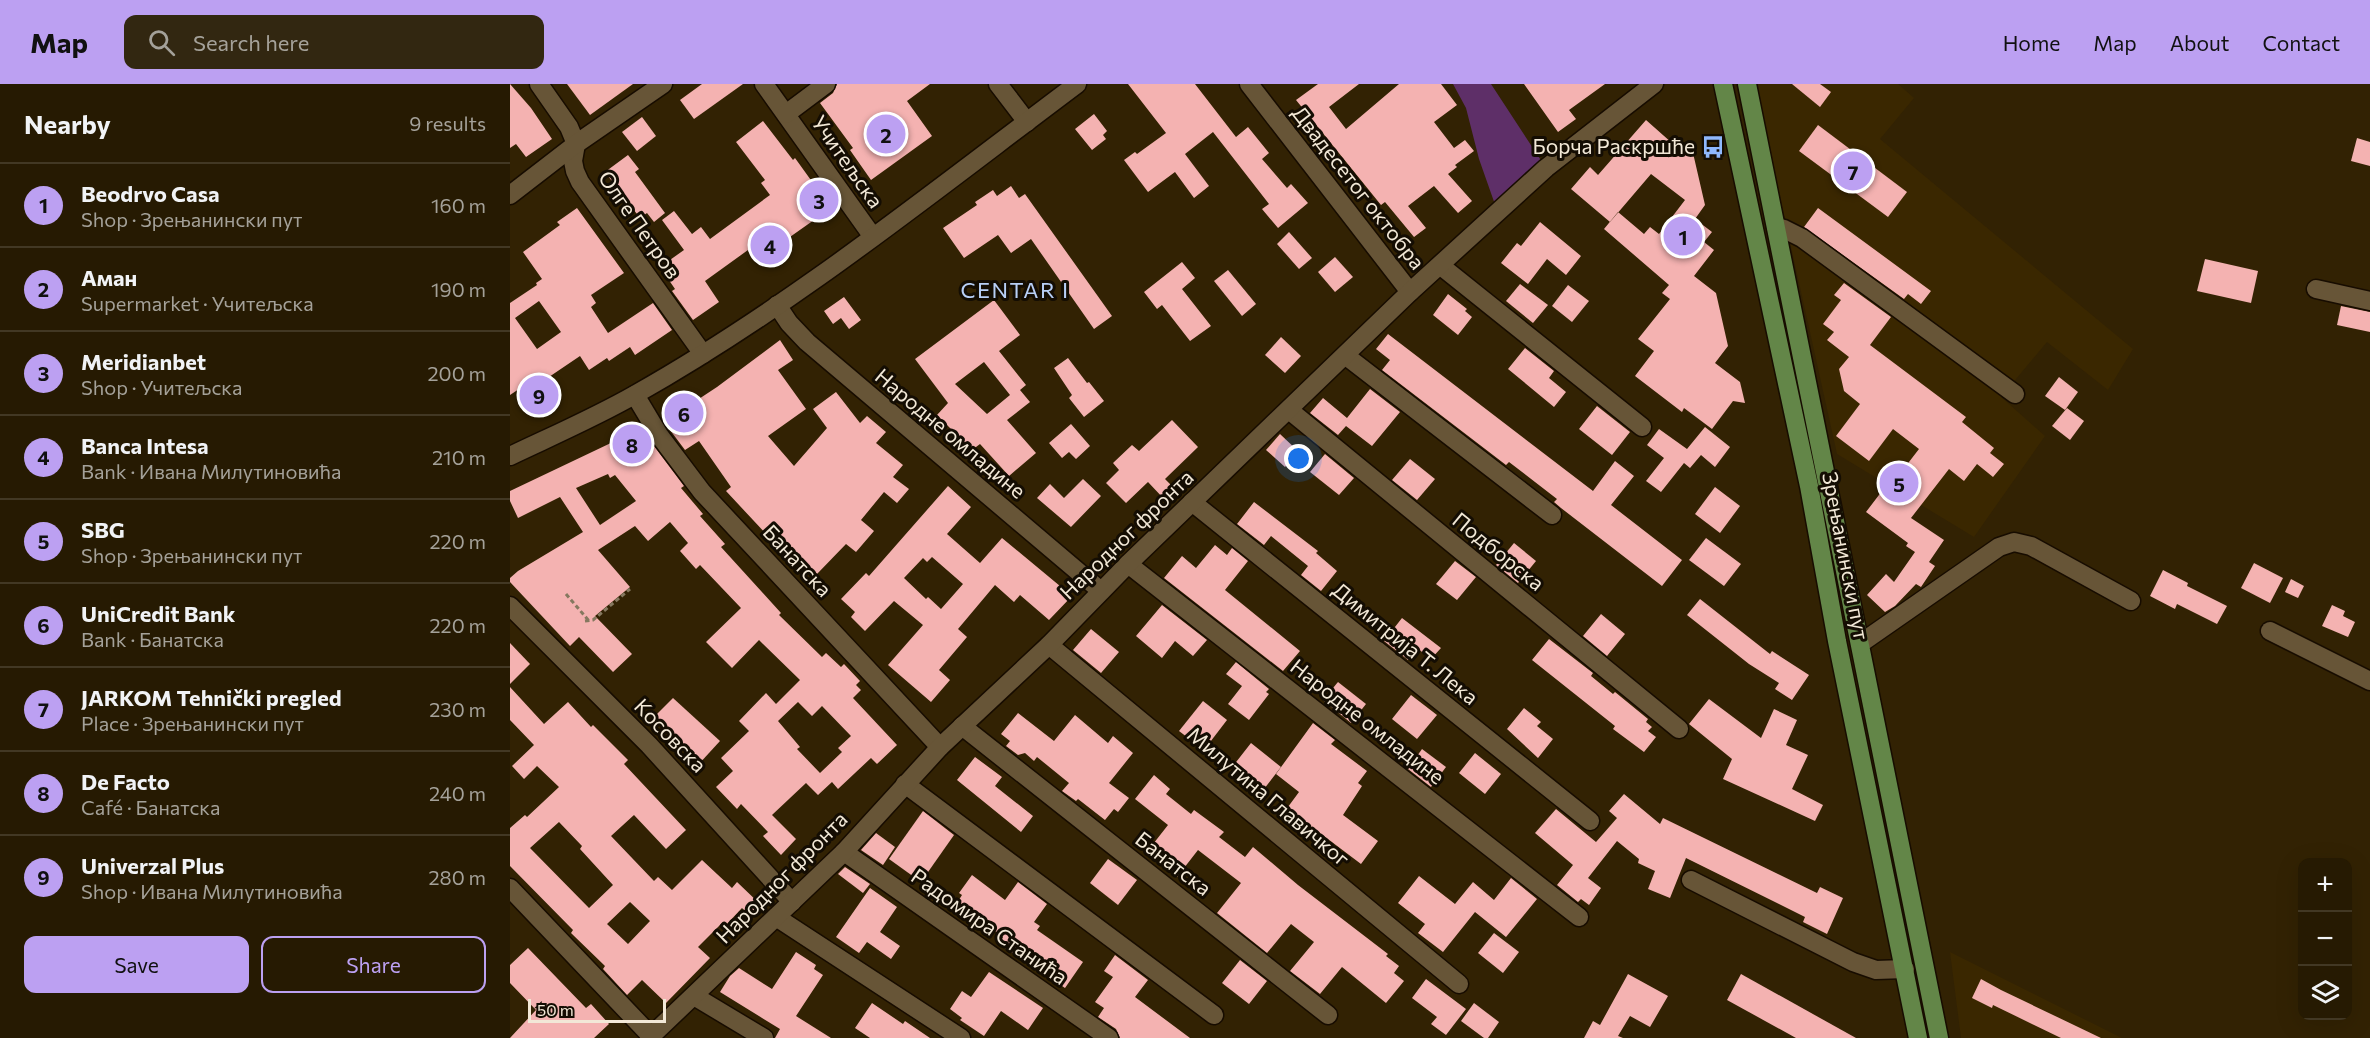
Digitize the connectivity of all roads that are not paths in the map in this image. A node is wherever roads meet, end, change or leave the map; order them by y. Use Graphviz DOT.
graph roads {
  1 [pos="539,84"];
  2 [pos="663,84"];
  3 [pos="764,84"];
  4 [pos="826,84"];
  5 [pos="998,84"];
  6 [pos="1077,84"];
  7 [pos="1249,84"];
  8 [pos="1654,84"];
  9 [pos="1723,84"];
  10 [pos="1748,84"];
  11 [pos="786,114"];
  12 [pos="1027,122"];
  13 [pos="576,144"];
  14 [pos="510,195"];
  15 [pos="1776,227"];
  16 [pos="873,237"];
  17 [pos="1441,266"];
  18 [pos="2316,289"];
  19 [pos="1410,292"];
  20 [pos="2370,301"];
  21 [pos="777,305"];
  22 [pos="703,354"];
  23 [pos="1346,356"];
  24 [pos="2015,394"];
  25 [pos="635,395"];
  26 [pos="1289,410"];
  27 [pos="1642,427"];
  28 [pos="510,456"];
  29 [pos="1192,502"];
  30 [pos="1552,515"];
  31 [pos="1128,564"];
  32 [pos="1101,591"];
  33 [pos="2131,601"];
  34 [pos="510,606"];
  35 [pos="2270,631"];
  36 [pos="1861,643"];
  37 [pos="1049,645"];
  38 [pos="2370,681"];
  39 [pos="962,726"];
  40 [pos="1679,729"];
  41 [pos="940,747"];
  42 [pos="905,784"];
  43 [pos="1590,821"];
  44 [pos="844,852"];
  45 [pos="1691,880"];
  46 [pos="510,888"];
  47 [pos="792,902"];
  48 [pos="776,917"];
  49 [pos="1579,917"];
  50 [pos="1905,969"];
  51 [pos="1459,984"];
  52 [pos="694,996"];
  53 [pos="1214,1015"];
  54 [pos="1328,1015"];
  55 [pos="650,1037"];
  56 [pos="764,1038"];
  57 [pos="961,1038"];
  58 [pos="1109,1038"];
  59 [pos="1918,1038"];
  60 [pos="1939,1038"];
  1 -- 13 [label="street, Олге Петров"];
  2 -- 13 [label="street"];
  3 -- 11 [label="street, Учитељска"];
  4 -- 11 [label="street"];
  5 -- 12 [label="street"];
  6 -- 12 [label="street"];
  7 -- 19 [label="street, Двадесетог октобра"];
  8 -- 17 [label="street, Народног фронта"];
  9 -- 50 [label="main road, Зрењанински пут"];
  10 -- 15 [label="main road, Зрењанински пут"];
  11 -- 16 [label="street, Учитељска"];
  12 -- 16 [label="street"];
  13 -- 14 [label="street"];
  13 -- 22 [label="street, Олге Петров"];
  15 -- 24 [label="street"];
  15 -- 36 [label="main road, Зрењанински пут"];
  16 -- 21 [label="street"];
  17 -- 19 [label="street, Народног фронта"];
  17 -- 27 [label="street, Двадесетог октобра"];
  18 -- 20 [label="street"];
  19 -- 23 [label="street, Народног фронта"];
  21 -- 22 [label="street"];
  21 -- 32 [label="street, Народне омладине"];
  22 -- 25 [label="street"];
  23 -- 26 [label="street, Народног фронта"];
  23 -- 30 [label="street"];
  25 -- 28 [label="street"];
  25 -- 41 [label="street, Банатска"];
  26 -- 29 [label="street, Народног фронта"];
  26 -- 40 [label="street, Подборска"];
  29 -- 31 [label="street, Народног фронта"];
  29 -- 43 [label="street, Димитрија Т. Лека"];
  31 -- 32 [label="street, Народног фронта"];
  31 -- 49 [label="street, Народне омладине"];
  32 -- 37 [label="street, Народног фронта"];
  33 -- 36 [label="street"];
  34 -- 47 [label="street, Косовска"];
  35 -- 38 [label="street"];
  36 -- 60 [label="main road, Зрењанински пут"];
  37 -- 39 [label="street, Народног фронта"];
  37 -- 51 [label="street, Милутина Главичког"];
  39 -- 41 [label="street, Народног фронта"];
  39 -- 54 [label="street, Банатска"];
  41 -- 42 [label="street, Народног фронта"];
  42 -- 44 [label="street, Народног фронта"];
  42 -- 53 [label="street"];
  44 -- 47 [label="street, Народног фронта"];
  44 -- 58 [label="street, Радомира Станића"];
  45 -- 50 [label="street"];
  46 -- 55 [label="street"];
  47 -- 48 [label="street, Народног фронта"];
  48 -- 52 [label="street, Народног фронта"];
  48 -- 57 [label="street"];
  50 -- 59 [label="main road, Зрењанински пут"];
  52 -- 55 [label="street, Народног фронта"];
  52 -- 56 [label="street"];
}
